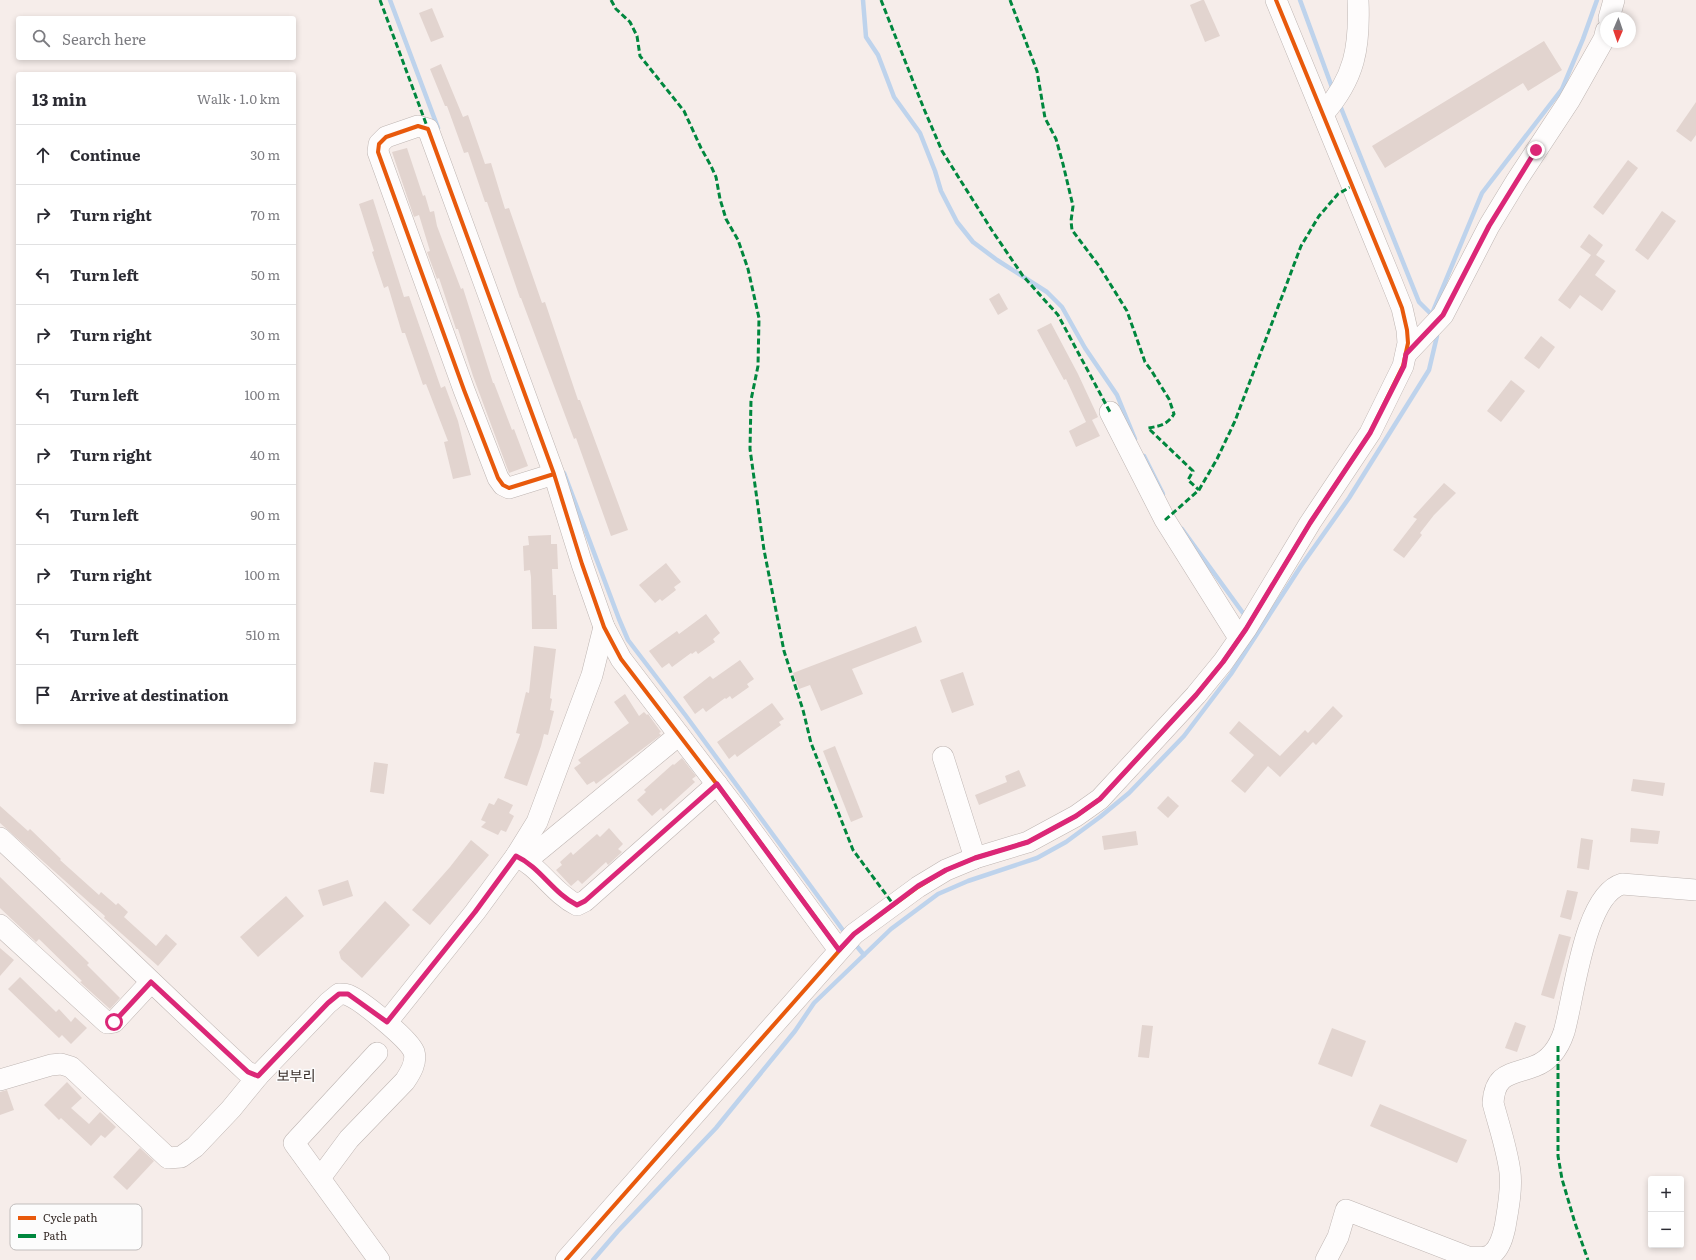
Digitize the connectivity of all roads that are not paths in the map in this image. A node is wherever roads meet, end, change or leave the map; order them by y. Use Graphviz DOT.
graph roads {
  1 [pos="1276,0"];
  2 [pos="1358,0"];
  3 [pos="1614,0"];
  4 [pos="1611,12"];
  5 [pos="1600,46"];
  6 [pos="1323,114"];
  7 [pos="1406,354"];
  8 [pos="1110,412"];
  9 [pos="554,474"];
  10 [pos="604,627"];
  11 [pos="1239,638"];
  12 [pos="679,735"];
  13 [pos="943,757"];
  14 [pos="717,784"];
  15 [pos="0,838"];
  16 [pos="975,858"];
  17 [pos="521,859"];
  18 [pos="1696,890"];
  19 [pos="0,925"];
  20 [pos="839,950"];
  21 [pos="151,982"];
  22 [pos="387,1022"];
  23 [pos="377,1053"];
  24 [pos="258,1076"];
  25 [pos="0,1080"];
  26 [pos="320,1178"];
  27 [pos="379,1260"];
  28 [pos="566,1260"];
  29 [pos="1326,1260"];
  1 -- 6 [label="street"];
  2 -- 6 [label="street"];
  3 -- 4 [label="street"];
  5 -- 7 [label="street"];
  6 -- 7 [label="street"];
  7 -- 11 [label="street"];
  8 -- 11 [label="street"];
  9 -- 9 [label="street"];
  9 -- 10 [label="street"];
  10 -- 12 [label="street"];
  10 -- 17 [label="street"];
  11 -- 16 [label="street"];
  12 -- 14 [label="street"];
  12 -- 17 [label="street"];
  13 -- 16 [label="street"];
  14 -- 17 [label="street"];
  14 -- 20 [label="street"];
  15 -- 21 [label="street"];
  16 -- 20 [label="street"];
  17 -- 22 [label="street"];
  18 -- 29 [label="street"];
  19 -- 21 [label="street"];
  20 -- 28 [label="street"];
  21 -- 24 [label="street"];
  22 -- 24 [label="street"];
  22 -- 26 [label="street"];
  23 -- 26 [label="street"];
  24 -- 25 [label="street"];
  26 -- 27 [label="street"];
}
